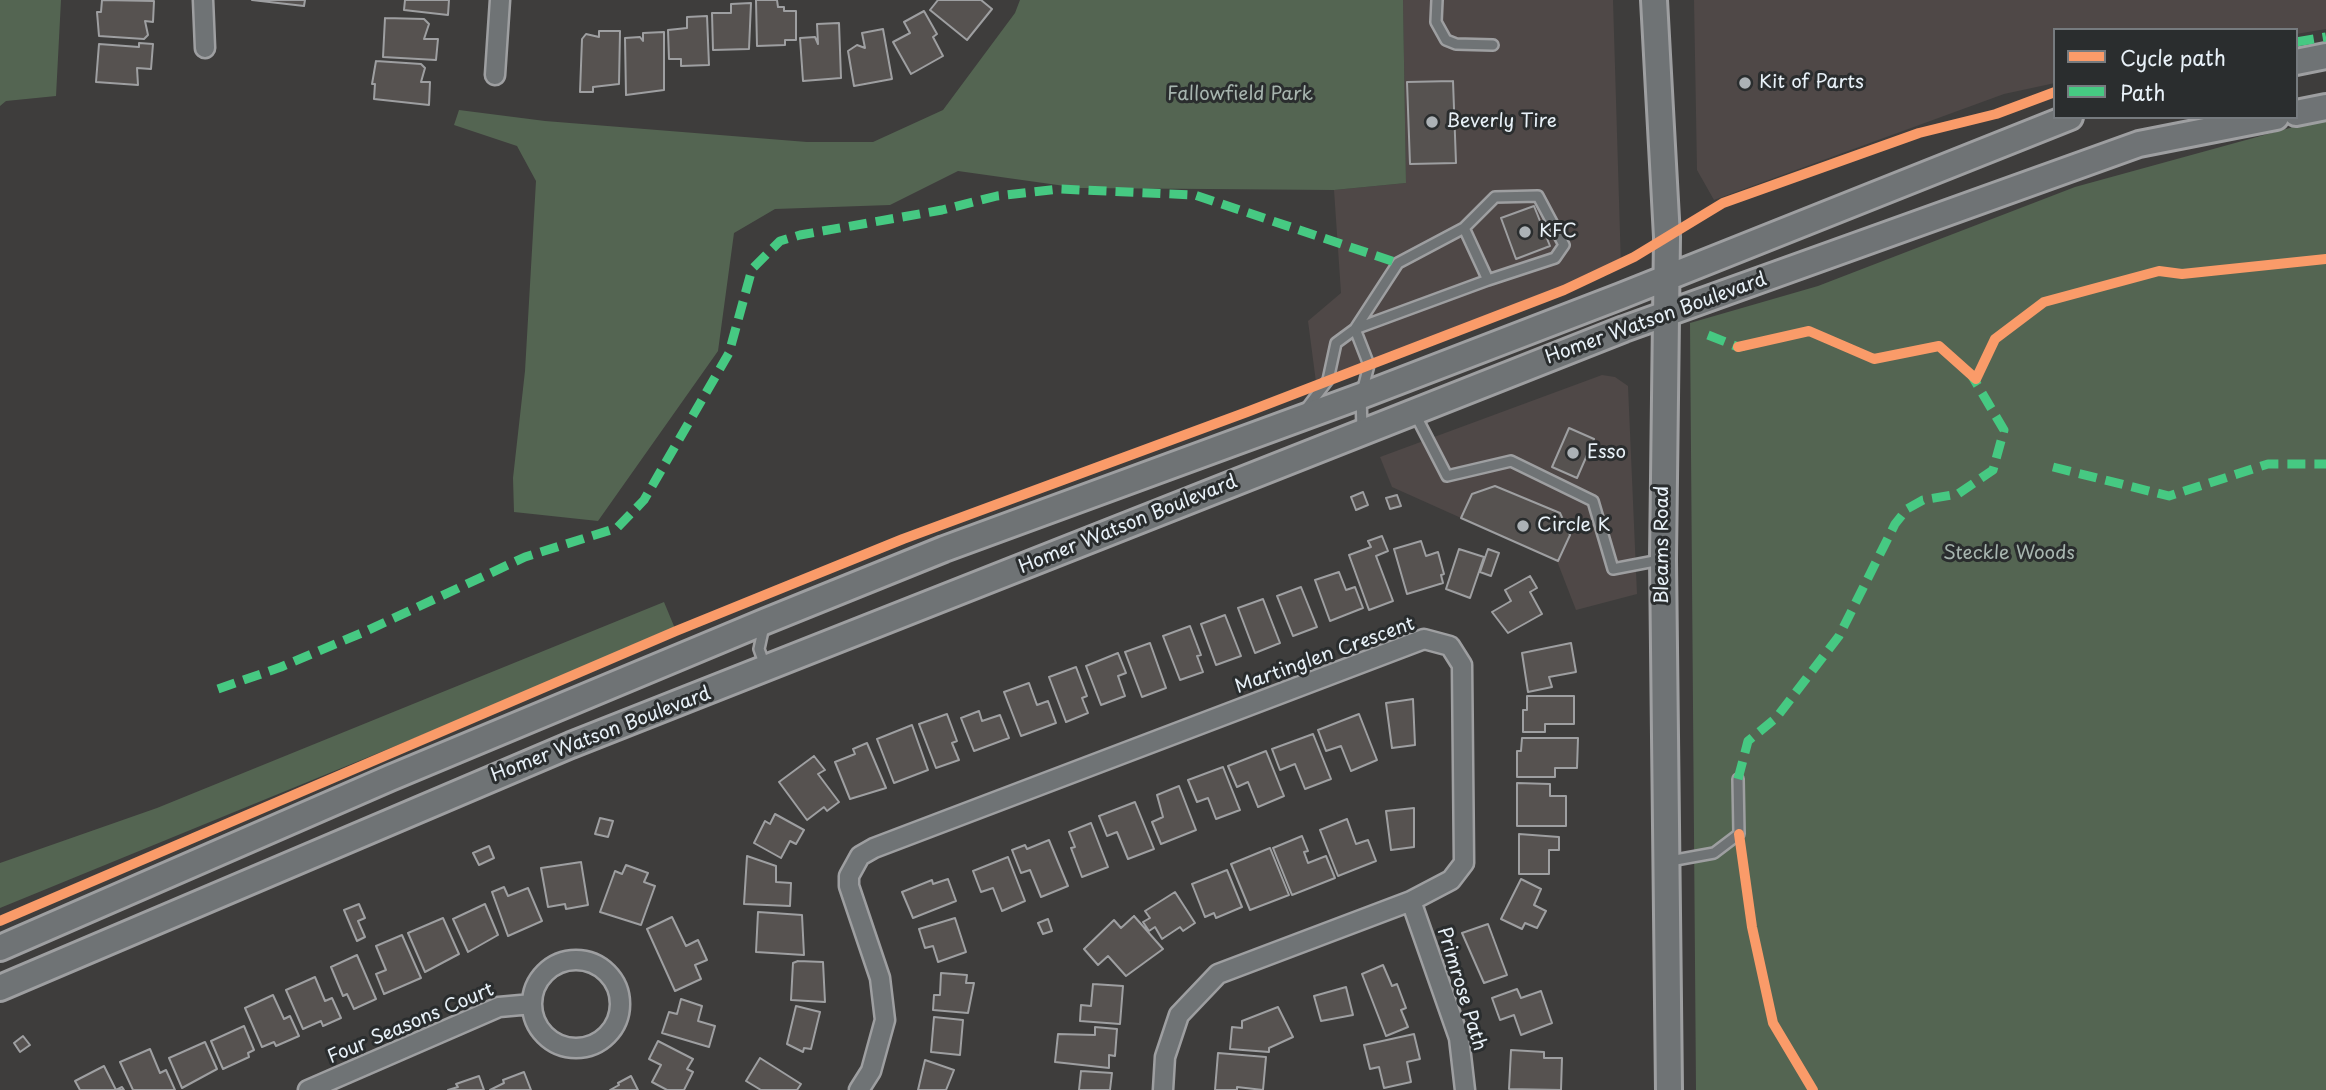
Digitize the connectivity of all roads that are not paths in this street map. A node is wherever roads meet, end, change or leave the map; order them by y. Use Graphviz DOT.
graph roads {
  1 [pos="203,0"];
  2 [pos="500,0"];
  3 [pos="1437,0"];
  4 [pos="1654,0"];
  5 [pos="1493,45"];
  6 [pos="205,48"];
  7 [pos="2326,56"];
  8 [pos="2298,62"];
  9 [pos="495,75"];
  10 [pos="2326,107"];
  11 [pos="2298,113"];
  12 [pos="2065,119"];
  13 [pos="2266,119"];
  14 [pos="1464,228"];
  15 [pos="1665,277"];
  16 [pos="1488,280"];
  17 [pos="1664,316"];
  18 [pos="1356,329"];
  19 [pos="1362,396"];
  20 [pos="1415,412"];
  21 [pos="1300,418"];
  22 [pos="1362,431"];
  23 [pos="1663,559"];
  24 [pos="766,621"];
  25 [pos="767,670"];
  26 [pos="1738,779"];
  27 [pos="1665,862"];
  28 [pos="1411,901"];
  29 [pos="0,948"];
  30 [pos="0,988"];
  31 [pos="531,1004"];
  32 [pos="308,1090"];
  33 [pos="859,1090"];
  34 [pos="1163,1090"];
  35 [pos="1465,1090"];
  36 [pos="1669,1090"];
  1 -- 6 [label="street"];
  2 -- 9 [label="street"];
  3 -- 5 [label="lane"];
  4 -- 15 [label="main road, Bleams Road"];
  7 -- 8 [label="main road"];
  10 -- 11 [label="main road"];
  12 -- 15 [label="main road, Homer Watson Boulevard"];
  13 -- 17 [label="main road, Homer Watson Boulevard"];
  14 -- 16 [label="lane"];
  14 -- 16 [label="lane"];
  14 -- 18 [label="lane"];
  15 -- 17 [label="main road, Bleams Road"];
  15 -- 19 [label="main road, Homer Watson Boulevard"];
  16 -- 18 [label="lane"];
  17 -- 20 [label="main road, Homer Watson Boulevard"];
  17 -- 23 [label="main road, Bleams Road"];
  18 -- 19 [label="lane"];
  18 -- 21 [label="lane"];
  19 -- 21 [label="main road, Homer Watson Boulevard"];
  19 -- 22 [label="lane"];
  20 -- 22 [label="main road, Homer Watson Boulevard"];
  20 -- 23 [label="lane"];
  21 -- 24 [label="main road, Homer Watson Boulevard"];
  22 -- 25 [label="main road, Homer Watson Boulevard"];
  23 -- 27 [label="main road, Bleams Road"];
  24 -- 25 [label="lane"];
  24 -- 29 [label="main road, Homer Watson Boulevard"];
  25 -- 30 [label="main road, Homer Watson Boulevard"];
  26 -- 27 [label="lane"];
  27 -- 36 [label="main road, Bleams Road"];
  28 -- 33 [label="street, Martinglen Crescent"];
  28 -- 34 [label="street, Martinglen Crescent"];
  28 -- 35 [label="street, Primrose Path"];
  31 -- 31 [label="street"];
  31 -- 32 [label="street, Four Seasons Court"];
}
